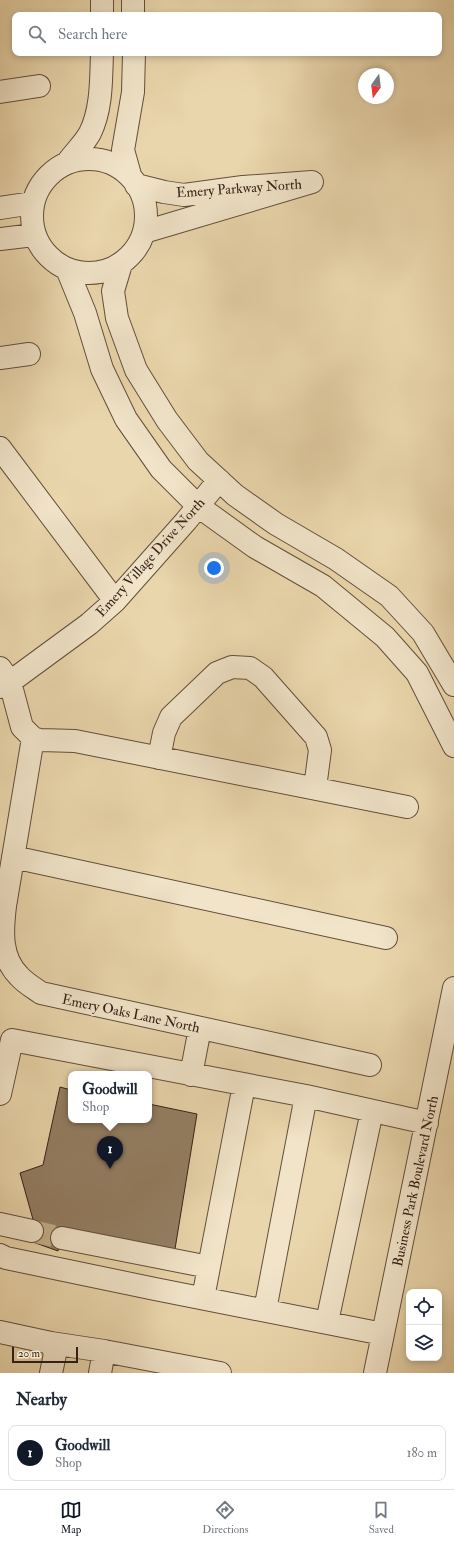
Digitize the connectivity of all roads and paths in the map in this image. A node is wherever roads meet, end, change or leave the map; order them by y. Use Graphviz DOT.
graph roads {
  1 [pos="102,0"];
  2 [pos="133,0"];
  3 [pos="102,12"];
  4 [pos="133,12"];
  5 [pos="102,56"];
  6 [pos="134,56"];
  7 [pos="39,86"];
  8 [pos="0,92"];
  9 [pos="67,163"];
  10 [pos="133,180"];
  11 [pos="33,203"];
  12 [pos="0,208"];
  13 [pos="144,232"];
  14 [pos="34,235"];
  15 [pos="0,239"];
  16 [pos="121,264"];
  17 [pos="67,269"];
  18 [pos="29,354"];
  19 [pos="0,358"];
  20 [pos="0,448"];
  21 [pos="219,480"];
  22 [pos="198,506"];
  23 [pos="115,601"];
  24 [pos="3,679"];
  25 [pos="454,684"];
  26 [pos="33,738"];
  27 [pos="454,746"];
  28 [pos="159,758"];
  29 [pos="315,788"];
  30 [pos="407,807"];
  31 [pos="13,857"];
  32 [pos="386,938"];
  33 [pos="454,988"];
  34 [pos="200,1028"];
  35 [pos="370,1065"];
  36 [pos="192,1074"];
  37 [pos="244,1085"];
  38 [pos="0,1094"];
  39 [pos="306,1096"];
  40 [pos="372,1111"];
  41 [pos="427,1123"];
  42 [pos="0,1224"];
  43 [pos="32,1231"];
  44 [pos="62,1238"];
  45 [pos="0,1255"];
  46 [pos="209,1267"];
  47 [pos="203,1298"];
  48 [pos="265,1310"];
  49 [pos="327,1322"];
  50 [pos="0,1332"];
  51 [pos="383,1334"];
  52 [pos="51,1343"];
  53 [pos="104,1351"];
  54 [pos="163,1368"];
  55 [pos="51,1373"];
  56 [pos="100,1373"];
  57 [pos="220,1373"];
  58 [pos="375,1373"];
  1 -- 3 [label="street"];
  2 -- 4 [label="street"];
  5 -- 9 [label="street"];
  6 -- 10 [label="street"];
  7 -- 8 [label="street"];
  9 -- 10 [label="street"];
  9 -- 11 [label="street"];
  10 -- 13 [label="street"];
  10 -- 13 [label="street, Emery Parkway North"];
  11 -- 12 [label="street"];
  11 -- 14 [label="street"];
  13 -- 16 [label="street"];
  14 -- 15 [label="street"];
  14 -- 17 [label="street"];
  16 -- 17 [label="street"];
  16 -- 21 [label="street"];
  17 -- 22 [label="street"];
  18 -- 19 [label="street"];
  20 -- 23 [label="street"];
  21 -- 22 [label="street, Emery Village Drive North"];
  21 -- 25 [label="street"];
  22 -- 23 [label="street, Emery Village Drive North"];
  22 -- 27 [label="street"];
  23 -- 24 [label="street, Emery Village Drive North"];
  24 -- 26 [label="street"];
  26 -- 28 [label="street"];
  26 -- 31 [label="street, Emery Oaks Lane North"];
  28 -- 29 [label="street"];
  28 -- 29 [label="street"];
  29 -- 30 [label="street"];
  31 -- 32 [label="street"];
  31 -- 34 [label="street, Emery Oaks Lane North"];
  33 -- 41 [label="street, Business Park Boulevard North"];
  34 -- 35 [label="street, Emery Oaks Lane North"];
  34 -- 36 [label="street"];
  36 -- 37 [label="street"];
  36 -- 38 [label="street"];
  37 -- 39 [label="street"];
  37 -- 46 [label="street"];
  39 -- 40 [label="street"];
  39 -- 48 [label="street"];
  40 -- 41 [label="street"];
  40 -- 49 [label="street"];
  41 -- 51 [label="street, Business Park Boulevard North"];
  42 -- 43 [label="street"];
  44 -- 46 [label="street"];
  45 -- 47 [label="street"];
  46 -- 47 [label="street"];
  47 -- 48 [label="street"];
  48 -- 49 [label="street"];
  49 -- 51 [label="street"];
  50 -- 52 [label="street"];
  51 -- 58 [label="street, Business Park Boulevard North"];
  52 -- 53 [label="street"];
  52 -- 55 [label="street"];
  53 -- 54 [label="street"];
  53 -- 56 [label="street"];
  54 -- 57 [label="street"];
}
